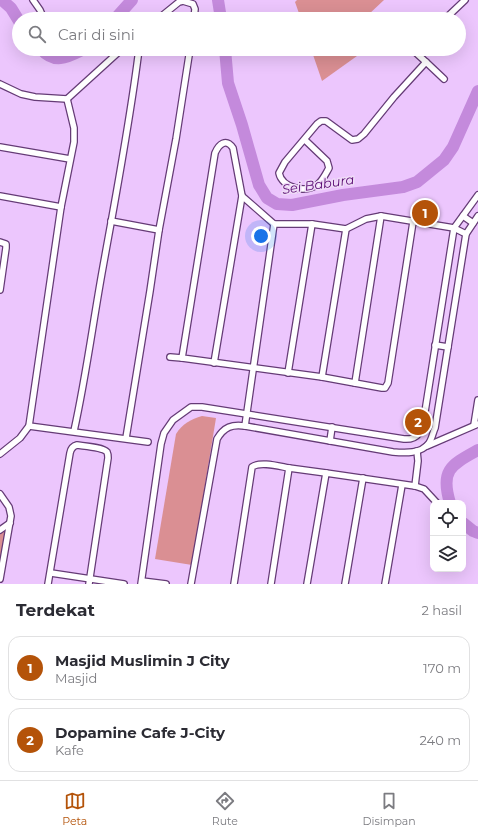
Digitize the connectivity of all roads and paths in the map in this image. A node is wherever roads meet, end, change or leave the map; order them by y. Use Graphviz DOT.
graph roads {
  1 [pos="33,0"];
  2 [pos="465,0"];
  3 [pos="41,12"];
  4 [pos="167,12"];
  5 [pos="195,12"];
  6 [pos="452,12"];
  7 [pos="114,56"];
  8 [pos="139,56"];
  9 [pos="189,56"];
  10 [pos="420,56"];
  11 [pos="426,62"];
  12 [pos="444,79"];
  13 [pos="0,84"];
  14 [pos="67,99"];
  15 [pos="305,140"];
  16 [pos="0,147"];
  17 [pos="70,158"];
  18 [pos="478,195"];
  19 [pos="0,196"];
  20 [pos="242,196"];
  21 [pos="61,207"];
  22 [pos="381,216"];
  23 [pos="463,216"];
  24 [pos="478,216"];
  25 [pos="111,221"];
  26 [pos="413,222"];
  27 [pos="473,223"];
  28 [pos="274,224"];
  29 [pos="312,224"];
  30 [pos="454,228"];
  31 [pos="346,229"];
  32 [pos="158,230"];
  33 [pos="466,234"];
  34 [pos="0,242"];
  35 [pos="0,290"];
  36 [pos="435,345"];
  37 [pos="448,347"];
  38 [pos="170,357"];
  39 [pos="182,358"];
  40 [pos="214,363"];
  41 [pos="254,368"];
  42 [pos="288,373"];
  43 [pos="322,377"];
  44 [pos="355,384"];
  45 [pos="478,400"];
  46 [pos="247,414"];
  47 [pos="476,424"];
  48 [pos="29,426"];
  49 [pos="245,426"];
  50 [pos="332,427"];
  51 [pos="74,431"];
  52 [pos="126,438"];
  53 [pos="330,441"];
  54 [pos="148,442"];
  55 [pos="424,448"];
  56 [pos="417,451"];
  57 [pos="0,454"];
  58 [pos="255,459"];
  59 [pos="254,466"];
  60 [pos="288,468"];
  61 [pos="326,473"];
  62 [pos="363,478"];
  63 [pos="402,484"];
  64 [pos="415,486"];
  65 [pos="0,494"];
  66 [pos="434,500"];
  67 [pos="10,523"];
  68 [pos="0,530"];
  69 [pos="50,573"];
  70 [pos="0,579"];
  71 [pos="90,581"];
  72 [pos="142,582"];
  73 [pos="48,584"];
  74 [pos="124,584"];
  75 [pos="166,584"];
  76 [pos="191,584"];
  77 [pos="234,584"];
  78 [pos="270,584"];
  79 [pos="307,584"];
  80 [pos="345,584"];
  81 [pos="385,584"];
  1 -- 3 [label="street"];
  2 -- 6 [label="street"];
  4 -- 5 [label="street"];
  7 -- 14 [label="street"];
  8 -- 25 [label="street"];
  9 -- 32 [label="street"];
  10 -- 11 [label="street"];
  11 -- 12 [label="street"];
  11 -- 15 [label="street"];
  13 -- 14 [label="street"];
  14 -- 17 [label="street"];
  15 -- 15 [label="street"];
  16 -- 17 [label="street"];
  17 -- 21 [label="street"];
  18 -- 23 [label="street"];
  19 -- 21 [label="street"];
  20 -- 28 [label="street"];
  20 -- 39 [label="street"];
  20 -- 40 [label="street"];
  21 -- 48 [label="street"];
  22 -- 26 [label="street"];
  22 -- 31 [label="street"];
  22 -- 44 [label="street"];
  23 -- 27 [label="street"];
  23 -- 30 [label="street"];
  24 -- 27 [label="street"];
  25 -- 32 [label="street"];
  25 -- 51 [label="street"];
  26 -- 30 [label="street"];
  26 -- 44 [label="street"];
  27 -- 33 [label="street"];
  28 -- 29 [label="street"];
  28 -- 41 [label="street"];
  29 -- 31 [label="street"];
  29 -- 42 [label="street"];
  30 -- 33 [label="street"];
  30 -- 36 [label="street"];
  31 -- 43 [label="street"];
  32 -- 52 [label="street"];
  33 -- 37 [label="street"];
  34 -- 35 [label="street"];
  36 -- 37 [label="street"];
  36 -- 50 [label="street"];
  37 -- 55 [label="street"];
  38 -- 39 [label="street"];
  39 -- 40 [label="street"];
  40 -- 41 [label="street"];
  41 -- 42 [label="street"];
  41 -- 46 [label="street"];
  42 -- 43 [label="street"];
  43 -- 44 [label="street"];
  45 -- 47 [label="street"];
  46 -- 49 [label="street"];
  46 -- 50 [label="street"];
  46 -- 72 [label="street"];
  47 -- 55 [label="street"];
  48 -- 51 [label="street"];
  48 -- 57 [label="street"];
  49 -- 53 [label="street"];
  49 -- 76 [label="street"];
  50 -- 53 [label="street"];
  51 -- 52 [label="street"];
  52 -- 54 [label="street"];
  53 -- 56 [label="street"];
  55 -- 56 [label="street"];
  56 -- 64 [label="street"];
  58 -- 59 [label="street"];
  59 -- 60 [label="street"];
  59 -- 77 [label="street"];
  60 -- 61 [label="street"];
  60 -- 78 [label="street"];
  61 -- 62 [label="street"];
  61 -- 79 [label="street"];
  62 -- 63 [label="street"];
  62 -- 80 [label="street"];
  63 -- 64 [label="street"];
  63 -- 81 [label="street"];
  64 -- 66 [label="street"];
  65 -- 67 [label="street"];
  67 -- 68 [label="street"];
  67 -- 70 [label="street"];
  69 -- 71 [label="street"];
  69 -- 71 [label="street"];
  69 -- 73 [label="street"];
  71 -- 74 [label="street"];
  72 -- 75 [label="street"];
}
